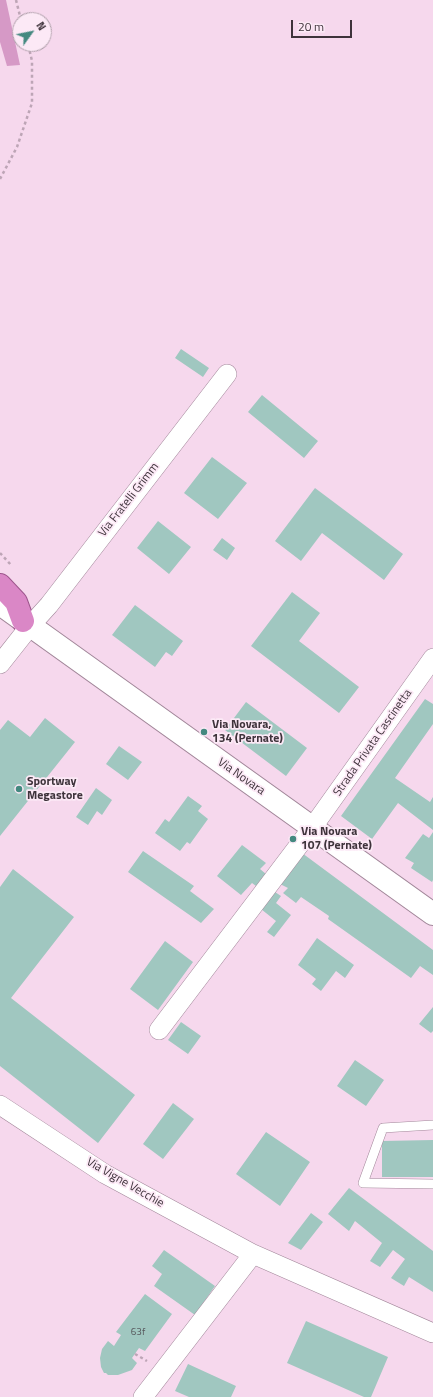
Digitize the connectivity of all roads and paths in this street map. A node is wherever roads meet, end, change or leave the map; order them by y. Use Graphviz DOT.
graph roads {
  1 [pos="16,0"];
  2 [pos="19,12"];
  3 [pos="30,52"];
  4 [pos="0,179"];
  5 [pos="227,374"];
  6 [pos="0,586"];
  7 [pos="0,604"];
  8 [pos="26,623"];
  9 [pos="433,658"];
  10 [pos="0,664"];
  11 [pos="312,828"];
  12 [pos="433,914"];
  13 [pos="159,1030"];
  14 [pos="0,1105"];
  15 [pos="433,1125"];
  16 [pos="433,1184"];
  17 [pos="253,1254"];
  18 [pos="433,1333"];
  19 [pos="142,1397"];
  1 -- 2 [label="path"];
  3 -- 4 [label="path"];
  5 -- 8 [label="street, Via Fratelli Grimm"];
  6 -- 8 [label="highway"];
  7 -- 8 [label="main road, Via Novara"];
  8 -- 10 [label="street"];
  8 -- 11 [label="main road, Via Novara"];
  9 -- 11 [label="street, Strada Privata Cascinetta"];
  11 -- 12 [label="main road, Via Novara"];
  11 -- 13 [label="street, Strada Privata Cascinetta"];
  14 -- 17 [label="street, Via Vigne Vecchie"];
  15 -- 16 [label="lane"];
  17 -- 18 [label="street, Via Vigne Vecchie"];
  17 -- 19 [label="street"];
}
